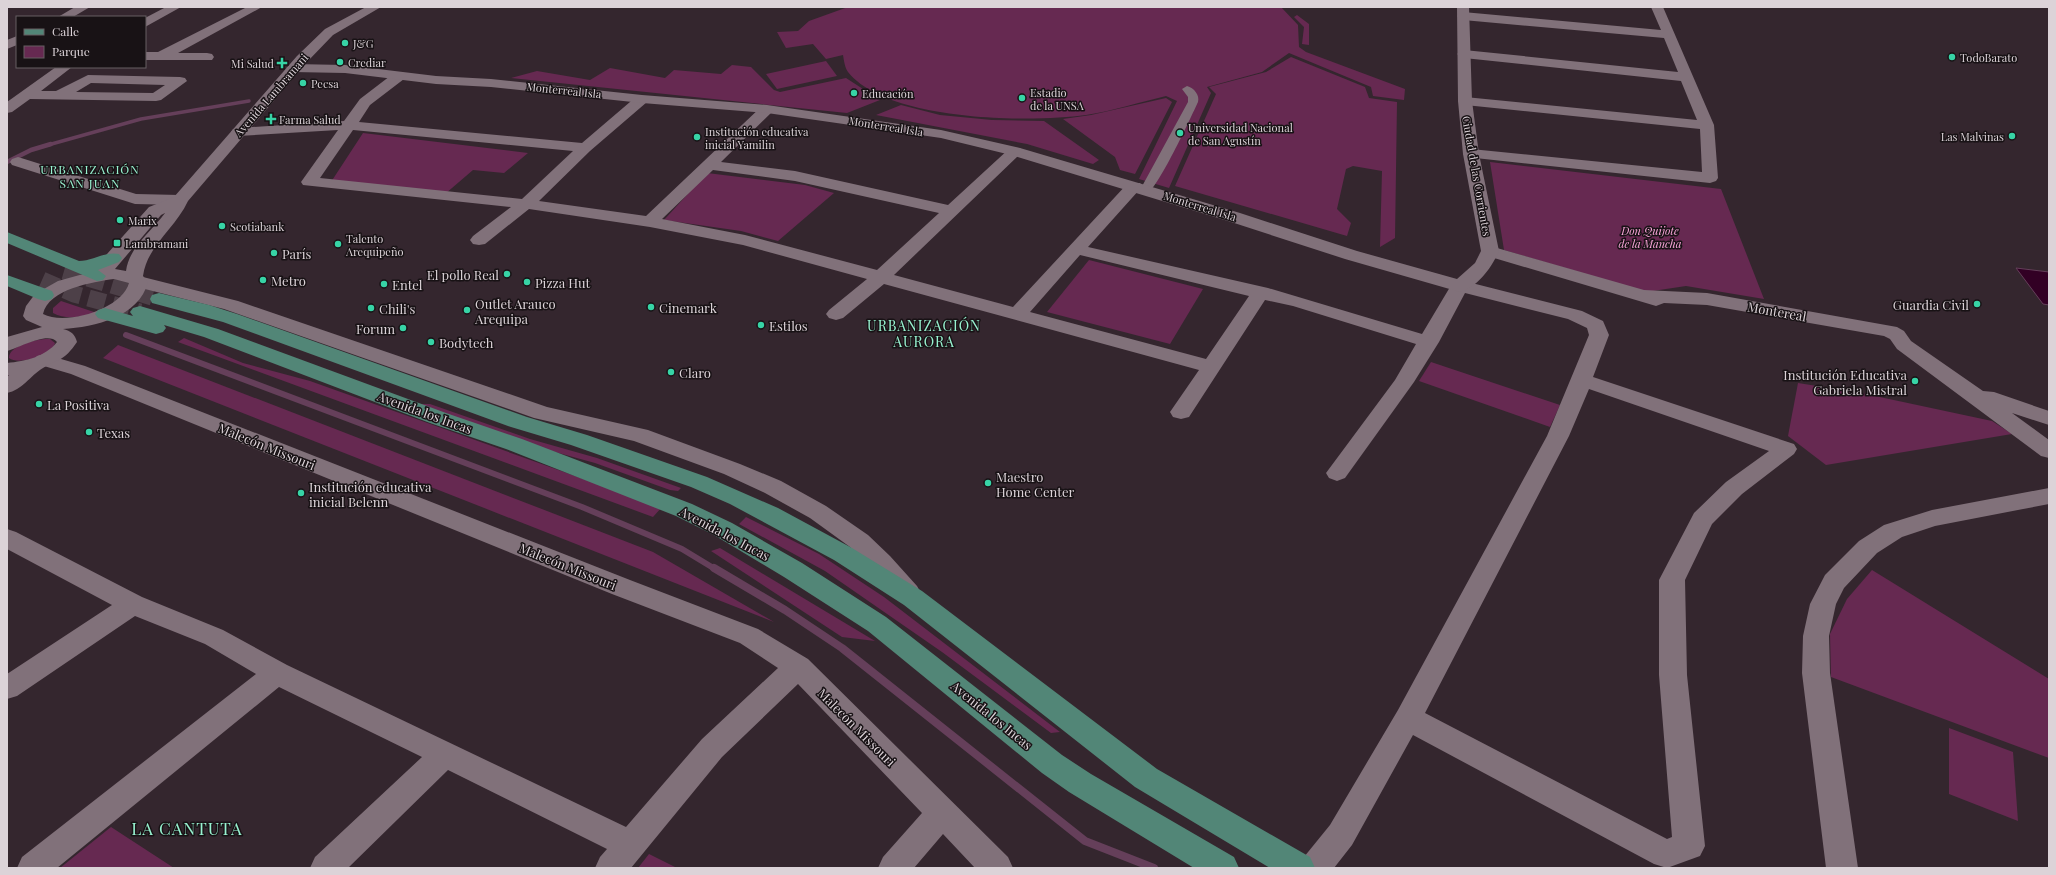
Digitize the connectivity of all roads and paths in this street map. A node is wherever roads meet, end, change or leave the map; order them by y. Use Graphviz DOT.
graph roads {
  1 [pos="84,7"];
  2 [pos="175,7"];
  3 [pos="256,7"];
  4 [pos="375,7"];
  5 [pos="1657,7"];
  6 [pos="1463,12"];
  7 [pos="66,16"];
  8 [pos="146,23"];
  9 [pos="1669,36"];
  10 [pos="16,40"];
  11 [pos="7,45"];
  12 [pos="1464,54"];
  13 [pos="146,56"];
  14 [pos="160,56"];
  15 [pos="208,57"];
  16 [pos="64,68"];
  17 [pos="293,68"];
  18 [pos="399,76"];
  19 [pos="1686,77"];
  20 [pos="1187,89"];
  21 [pos="25,95"];
  22 [pos="60,96"];
  23 [pos="642,99"];
  24 [pos="1465,101"];
  25 [pos="7,109"];
  26 [pos="767,109"];
  27 [pos="350,125"];
  28 [pos="1707,125"];
  29 [pos="238,132"];
  30 [pos="585,148"];
  31 [pos="1015,151"];
  32 [pos="1471,154"];
  33 [pos="18,162"];
  34 [pos="710,165"];
  35 [pos="1140,188"];
  36 [pos="180,200"];
  37 [pos="526,204"];
  38 [pos="951,211"];
  39 [pos="650,222"];
  40 [pos="7,237"];
  41 [pos="479,240"];
  42 [pos="7,248"];
  43 [pos="1076,249"];
  44 [pos="1490,251"];
  45 [pos="113,258"];
  46 [pos="7,266"];
  47 [pos="70,269"];
  48 [pos="99,276"];
  49 [pos="881,277"];
  50 [pos="7,280"];
  51 [pos="136,280"];
  52 [pos="1460,286"];
  53 [pos="43,288"];
  54 [pos="1261,292"];
  55 [pos="836,314"];
  56 [pos="1017,314"];
  57 [pos="103,315"];
  58 [pos="38,320"];
  59 [pos="11,341"];
  60 [pos="1429,342"];
  61 [pos="55,358"];
  62 [pos="1211,366"];
  63 [pos="7,369"];
  64 [pos="1582,380"];
  65 [pos="347,382"];
  66 [pos="7,386"];
  67 [pos="1969,391"];
  68 [pos="1181,412"];
  69 [pos="542,413"];
  70 [pos="2047,418"];
  71 [pos="2031,438"];
  72 [pos="579,440"];
  73 [pos="2049,451"];
  74 [pos="1337,473"];
  75 [pos="2049,496"];
  76 [pos="7,538"];
  77 [pos="913,598"];
  78 [pos="134,604"];
  79 [pos="798,667"];
  80 [pos="277,673"];
  81 [pos="7,688"];
  82 [pos="1408,718"];
  83 [pos="444,755"];
  84 [pos="942,812"];
  85 [pos="630,845"];
  86 [pos="33,868"];
  87 [pos="326,868"];
  88 [pos="612,868"];
  89 [pos="894,868"];
  90 [pos="997,868"];
  91 [pos="1222,868"];
  92 [pos="1299,868"];
  93 [pos="1315,868"];
  94 [pos="1842,868"];
  1 -- 7 [label="street"];
  2 -- 8 [label="street"];
  3 -- 14 [label="street"];
  4 -- 17 [label="street, Avenida Lambramani"];
  5 -- 9 [label="street"];
  6 -- 9 [label="street"];
  6 -- 12 [label="street, Ciudad de las Corrientes"];
  9 -- 19 [label="street"];
  10 -- 11 [label="street"];
  12 -- 19 [label="street"];
  12 -- 24 [label="street, Ciudad de las Corrientes"];
  13 -- 14 [label="street"];
  14 -- 15 [label="street"];
  16 -- 21 [label="street"];
  17 -- 18 [label="street, Monterreal Isla"];
  17 -- 29 [label="street, Avenida Lambramani"];
  18 -- 23 [label="street, Monterreal Isla"];
  18 -- 27 [label="street"];
  19 -- 28 [label="street"];
  20 -- 35 [label="street"];
  21 -- 22 [label="street"];
  21 -- 25 [label="street"];
  22 -- 22 [label="street"];
  23 -- 26 [label="street, Monterreal Isla"];
  23 -- 30 [label="street"];
  24 -- 28 [label="street"];
  24 -- 32 [label="street, Ciudad de las Corrientes"];
  26 -- 31 [label="street, Monterreal Isla"];
  26 -- 34 [label="street"];
  27 -- 29 [label="street"];
  27 -- 30 [label="street"];
  27 -- 37 [label="street"];
  28 -- 32 [label="street"];
  29 -- 36 [label="street, Avenida Lambramani"];
  30 -- 37 [label="street"];
  31 -- 35 [label="street, Monterreal Isla"];
  31 -- 38 [label="street"];
  32 -- 44 [label="street, Ciudad de las Corrientes"];
  33 -- 36 [label="street"];
  34 -- 38 [label="street"];
  34 -- 39 [label="street"];
  35 -- 43 [label="street"];
  35 -- 52 [label="street, Monterreal Isla"];
  36 -- 45 [label="street, Avenida Lambramani"];
  36 -- 51 [label="street, Avenida Lambramani"];
  37 -- 39 [label="street"];
  37 -- 41 [label="street"];
  38 -- 49 [label="street"];
  39 -- 49 [label="street"];
  40 -- 47 [label="main road"];
  42 -- 47 [label="main road"];
  43 -- 54 [label="street"];
  43 -- 56 [label="street"];
  44 -- 52 [label="street, Ciudad de las Corrientes"];
  44 -- 67 [label="street, Montereal"];
  45 -- 47 [label="main road"];
  45 -- 48 [label="street, Avenida Lambramani"];
  46 -- 53 [label="main road"];
  47 -- 48 [label="main road"];
  48 -- 51 [label="street, Avenida los Incas"];
  48 -- 53 [label="street, Avenida los Incas"];
  49 -- 55 [label="street"];
  49 -- 56 [label="street"];
  50 -- 53 [label="main road"];
  51 -- 57 [label="street, Avenida Lambramani"];
  51 -- 69 [label="street, Avenida los Incas"];
  52 -- 60 [label="street"];
  52 -- 64 [label="street, Monterreal Isla"];
  53 -- 58 [label="street"];
  54 -- 60 [label="street"];
  54 -- 62 [label="street"];
  56 -- 62 [label="street"];
  57 -- 58 [label="street"];
  57 -- 61 [label="street"];
  57 -- 65 [label="main road"];
  58 -- 59 [label="street"];
  59 -- 61 [label="street"];
  60 -- 74 [label="street"];
  61 -- 63 [label="street"];
  61 -- 66 [label="street"];
  61 -- 79 [label="street, Malecón Missouri"];
  62 -- 68 [label="street"];
  64 -- 82 [label="street, Monterreal Isla"];
  64 -- 82 [label="street"];
  65 -- 72 [label="main road, Avenida los Incas"];
  65 -- 91 [label="main road, Avenida los Incas"];
  67 -- 70 [label="street"];
  67 -- 71 [label="street"];
  69 -- 72 [label="main road"];
  69 -- 77 [label="street, Avenida los Incas"];
  70 -- 71 [label="street"];
  71 -- 73 [label="street"];
  72 -- 77 [label="main road, Avenida los Incas"];
  75 -- 94 [label="street"];
  76 -- 78 [label="street"];
  77 -- 92 [label="main road, Avenida los Incas"];
  78 -- 80 [label="street"];
  78 -- 81 [label="street"];
  79 -- 84 [label="street, Malecón Missouri"];
  79 -- 85 [label="street"];
  80 -- 83 [label="street"];
  80 -- 86 [label="street"];
  82 -- 93 [label="street, Monterreal Isla"];
  83 -- 85 [label="street"];
  83 -- 87 [label="street"];
  84 -- 89 [label="street"];
  84 -- 90 [label="street, Malecón Missouri"];
  85 -- 88 [label="street"];
}
